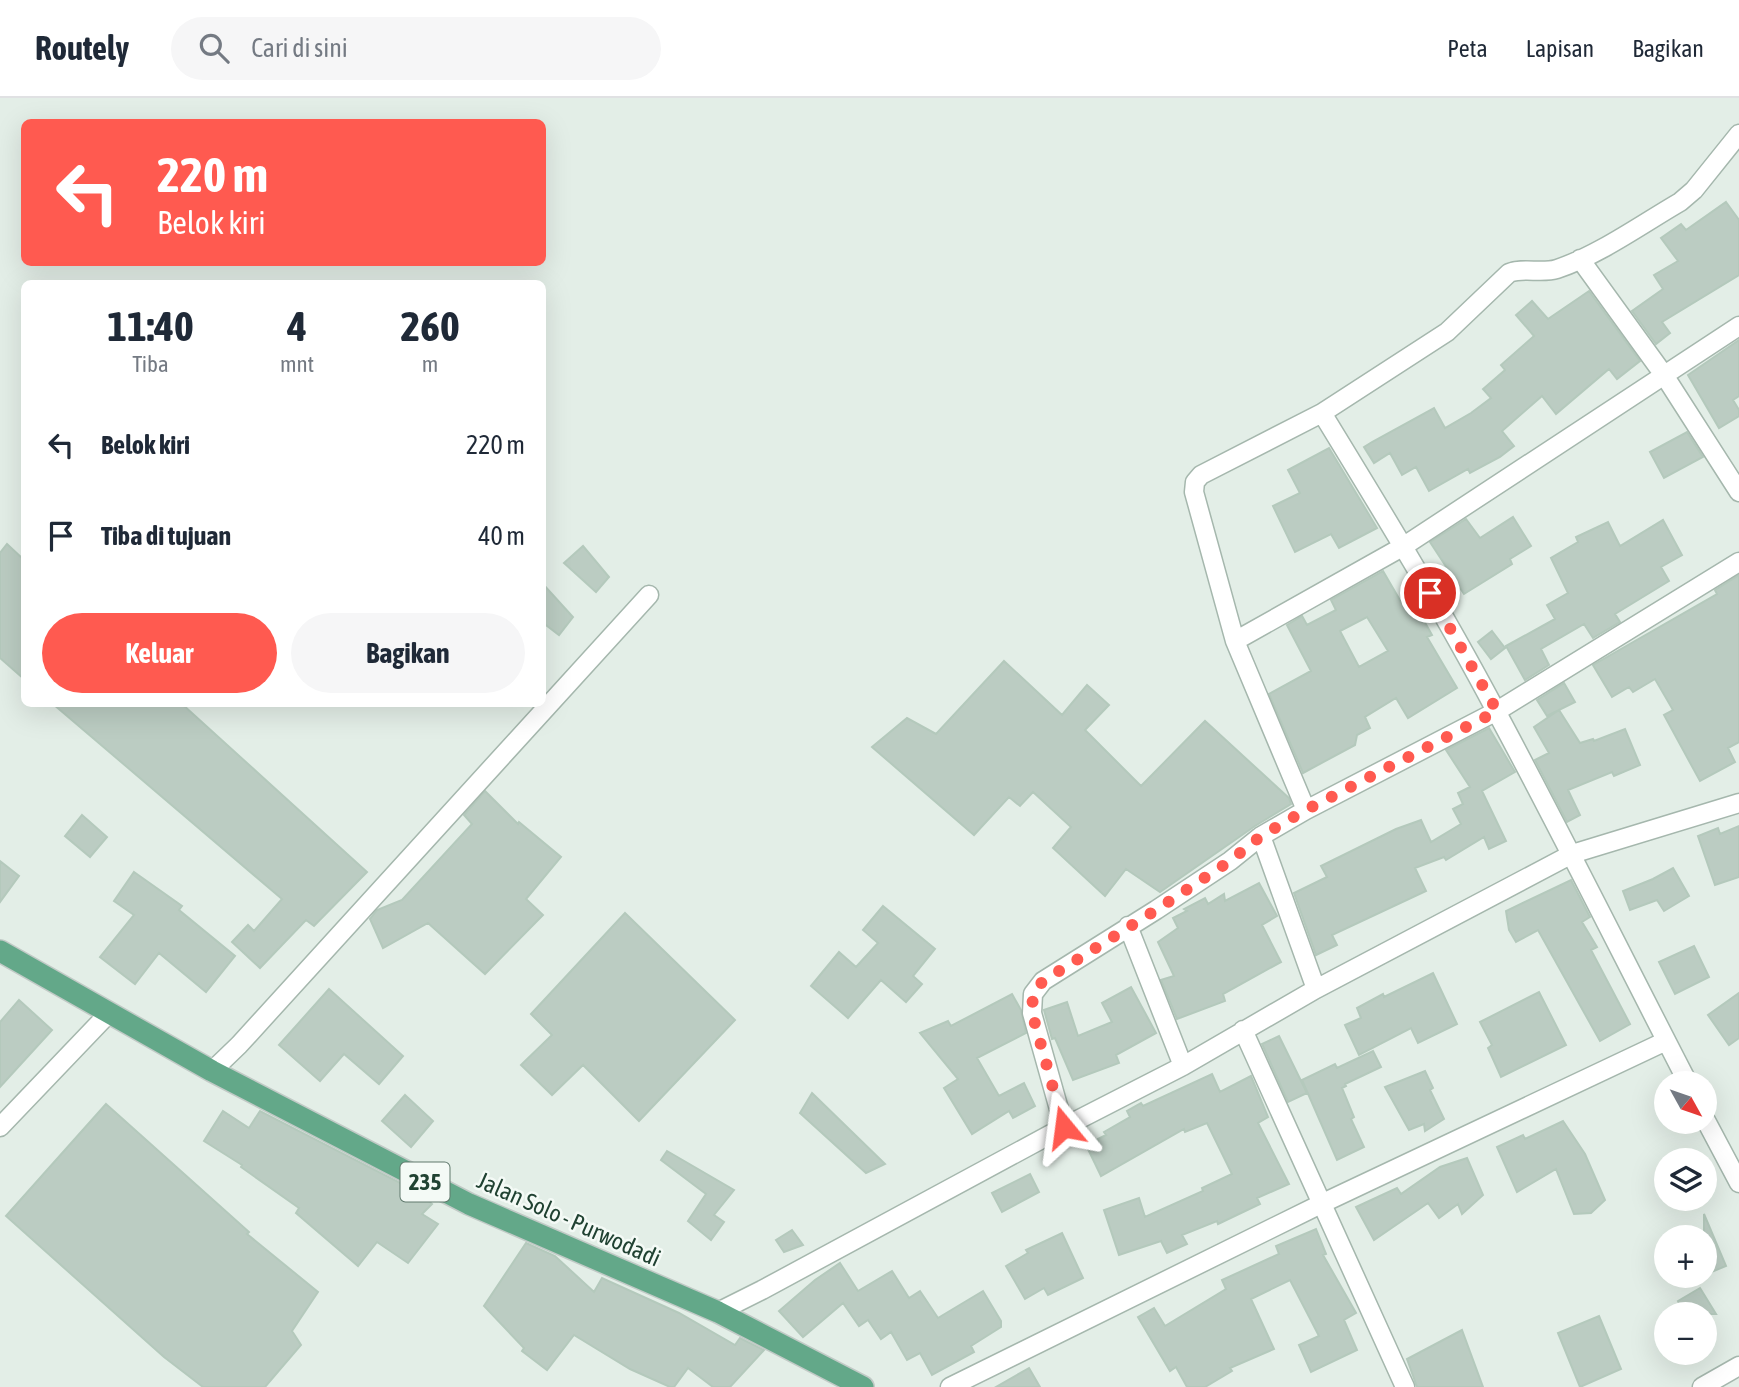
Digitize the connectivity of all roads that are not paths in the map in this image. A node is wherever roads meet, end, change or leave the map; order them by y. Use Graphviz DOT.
graph roads {
  1 [pos="1739,134"];
  2 [pos="1580,259"];
  3 [pos="1739,326"];
  4 [pos="1664,375"];
  5 [pos="1322,414"];
  6 [pos="1739,492"];
  7 [pos="1404,546"];
  8 [pos="1739,562"];
  9 [pos="649,595"];
  10 [pos="1235,640"];
  11 [pos="1497,711"];
  12 [pos="1739,803"];
  13 [pos="1306,810"];
  14 [pos="1261,836"];
  15 [pos="1572,855"];
  16 [pos="1128,926"];
  17 [pos="0,951"];
  18 [pos="1316,989"];
  19 [pos="109,1013"];
  20 [pos="1243,1030"];
  21 [pos="1666,1041"];
  22 [pos="1183,1066"];
  23 [pos="212,1071"];
  24 [pos="1682,1071"];
  25 [pos="0,1127"];
  26 [pos="1064,1127"];
  27 [pos="1717,1134"];
  28 [pos="1733,1157"];
  29 [pos="1739,1183"];
  30 [pos="1323,1203"];
  31 [pos="718,1312"];
  32 [pos="1731,1376"];
  33 [pos="863,1387"];
  34 [pos="950,1387"];
  35 [pos="1405,1387"];
  36 [pos="1702,1387"];
  1 -- 2 [label="street"];
  2 -- 4 [label="street"];
  2 -- 5 [label="street"];
  3 -- 4 [label="street"];
  4 -- 6 [label="street"];
  4 -- 7 [label="street"];
  5 -- 7 [label="street"];
  5 -- 10 [label="street"];
  7 -- 10 [label="street"];
  7 -- 11 [label="street"];
  8 -- 11 [label="street"];
  9 -- 23 [label="street"];
  10 -- 13 [label="street"];
  11 -- 13 [label="street"];
  11 -- 15 [label="street"];
  12 -- 15 [label="street"];
  13 -- 14 [label="street"];
  14 -- 16 [label="street"];
  14 -- 18 [label="street"];
  15 -- 18 [label="street"];
  15 -- 21 [label="street"];
  16 -- 22 [label="street"];
  16 -- 26 [label="street"];
  17 -- 19 [label="main road, Jalan Solo - Purwodadi / 235"];
  18 -- 20 [label="street"];
  19 -- 23 [label="main road, Jalan Solo - Purwodadi / 235"];
  19 -- 25 [label="street"];
  20 -- 22 [label="street"];
  20 -- 30 [label="street"];
  21 -- 24 [label="street"];
  21 -- 30 [label="street"];
  22 -- 26 [label="street"];
  23 -- 31 [label="main road, Jalan Solo - Purwodadi / 235"];
  26 -- 31 [label="street"];
  27 -- 28 [label="street"];
  28 -- 29 [label="street"];
  30 -- 34 [label="street"];
  30 -- 35 [label="street"];
  31 -- 33 [label="main road, Jalan Solo - Purwodadi / 235"];
  32 -- 36 [label="street"];
}
